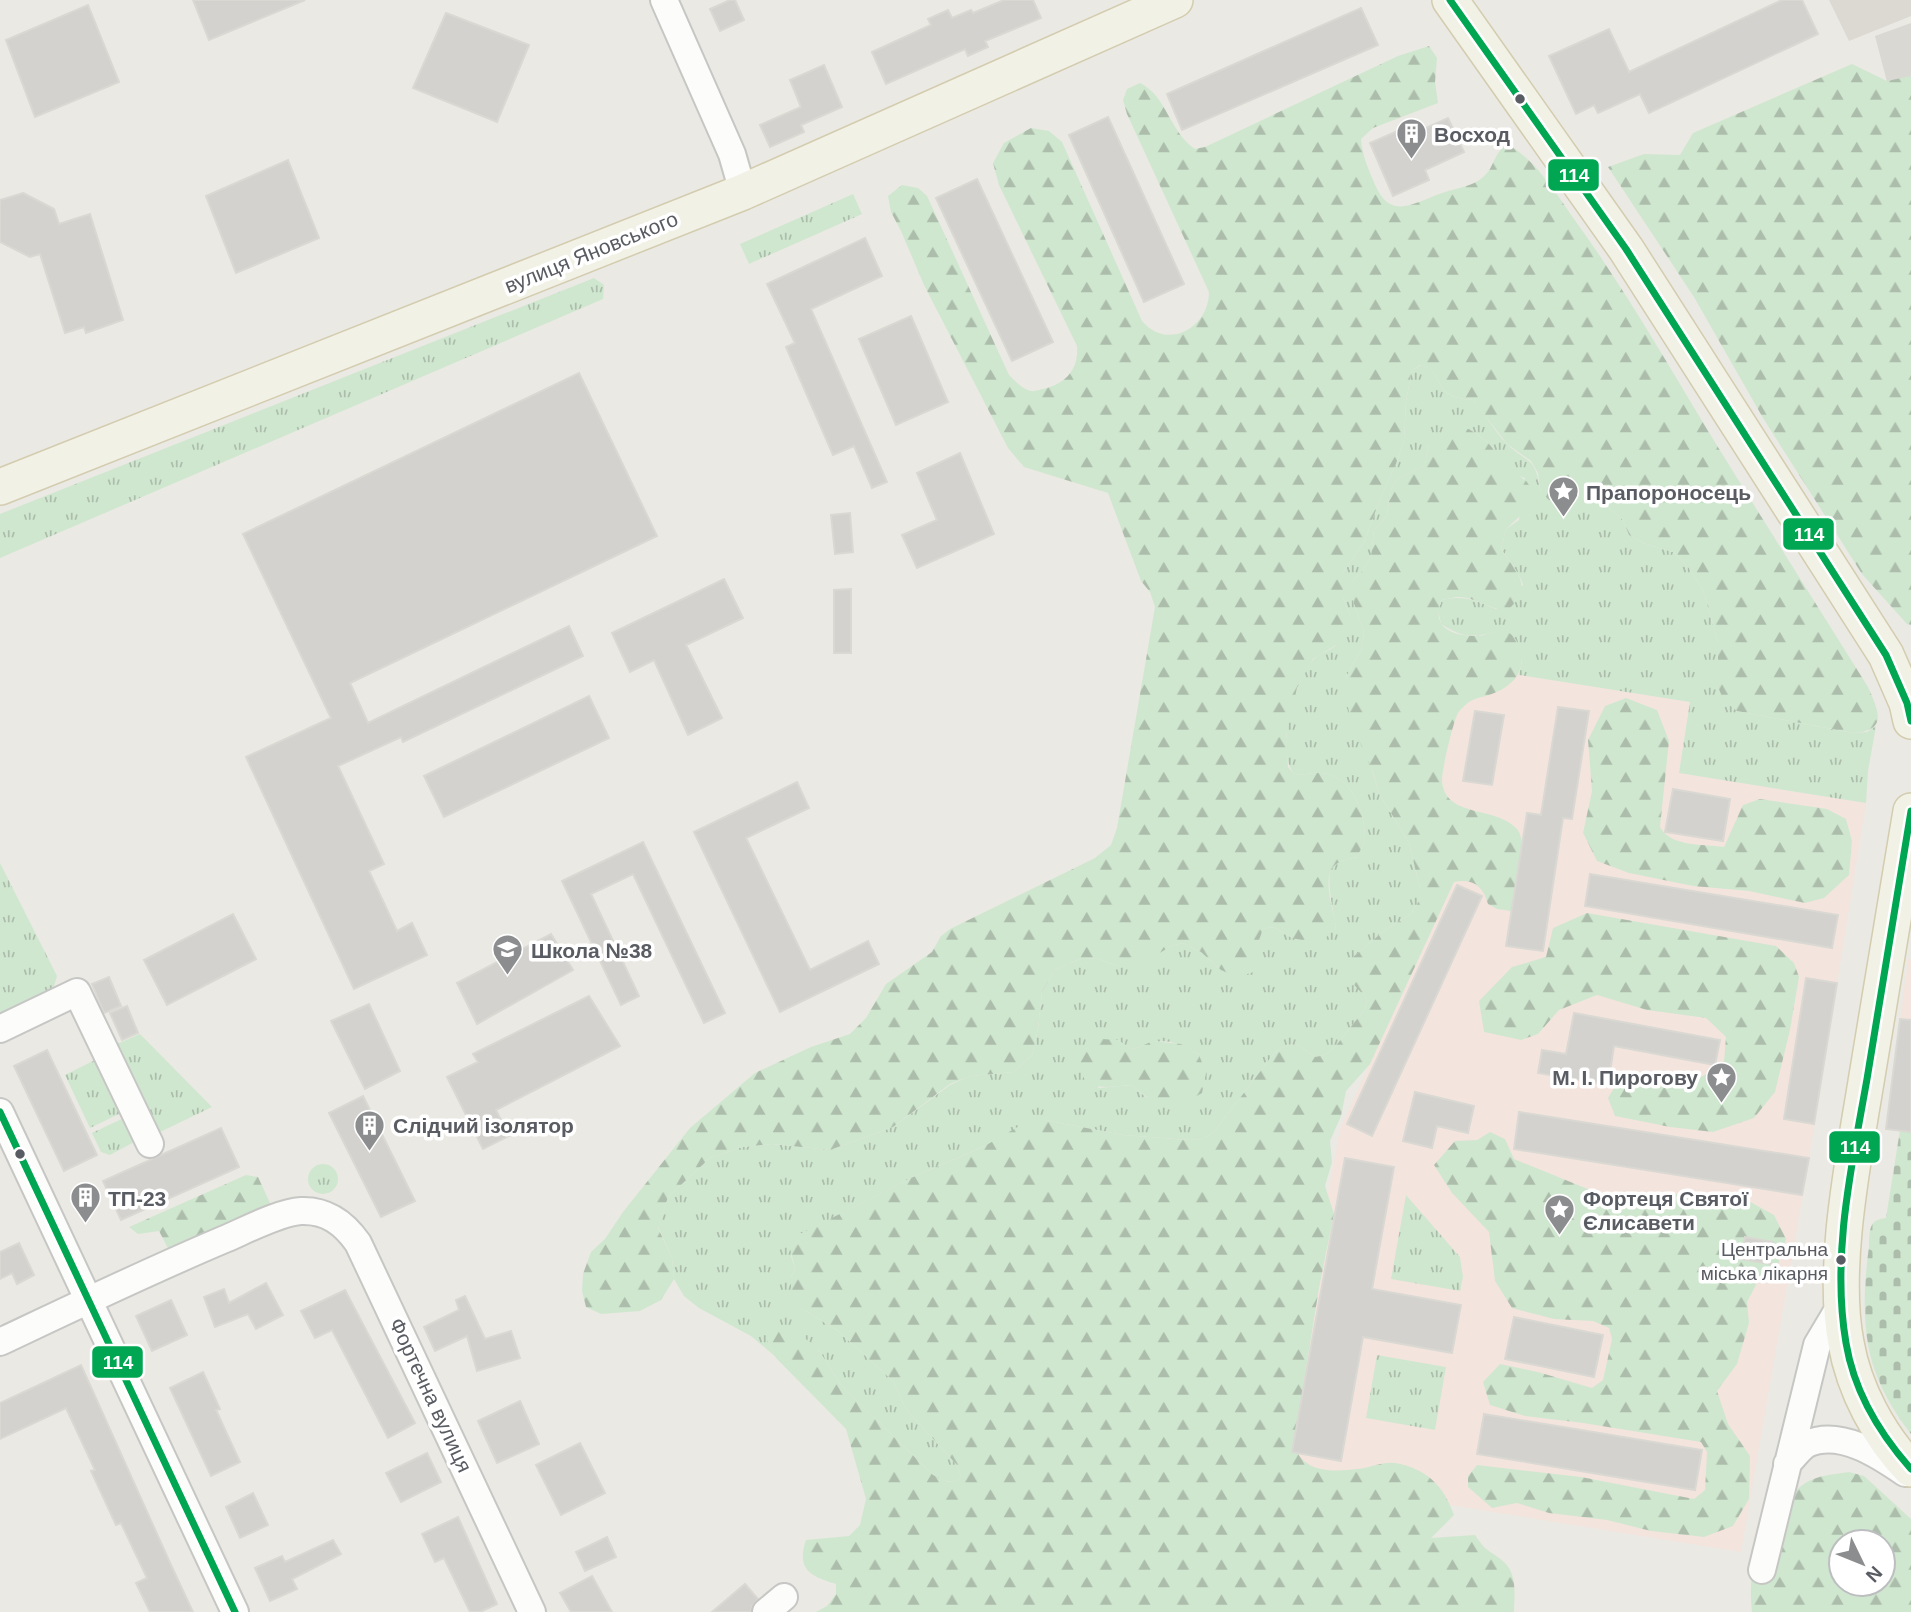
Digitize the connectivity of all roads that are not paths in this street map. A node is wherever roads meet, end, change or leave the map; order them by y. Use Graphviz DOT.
graph roads {
  1 [pos="664,0"];
  2 [pos="1175,0"];
  3 [pos="1450,0"];
  4 [pos="743,192"];
  5 [pos="0,487"];
  6 [pos="1911,721"];
  7 [pos="1911,811"];
  8 [pos="0,1029"];
  9 [pos="0,1112"];
  10 [pos="150,1144"];
  11 [pos="90,1300"];
  12 [pos="1842,1303"];
  13 [pos="0,1342"];
  14 [pos="1787,1464"];
  15 [pos="1911,1469"];
  16 [pos="1911,1476"];
  17 [pos="1762,1570"];
  18 [pos="235,1612"];
  19 [pos="532,1612"];
  1 -- 4 [label="street"];
  2 -- 4 [label="main road, вулиця Яновського"];
  3 -- 6 [label="main road"];
  4 -- 5 [label="main road, вулиця Яновського"];
  7 -- 12 [label="main road"];
  8 -- 10 [label="street"];
  9 -- 11 [label="street"];
  11 -- 13 [label="street"];
  11 -- 18 [label="street"];
  11 -- 19 [label="street, Фортечна вулиця"];
  12 -- 14 [label="street"];
  12 -- 15 [label="main road"];
  14 -- 16 [label="street"];
  14 -- 17 [label="street"];
}
